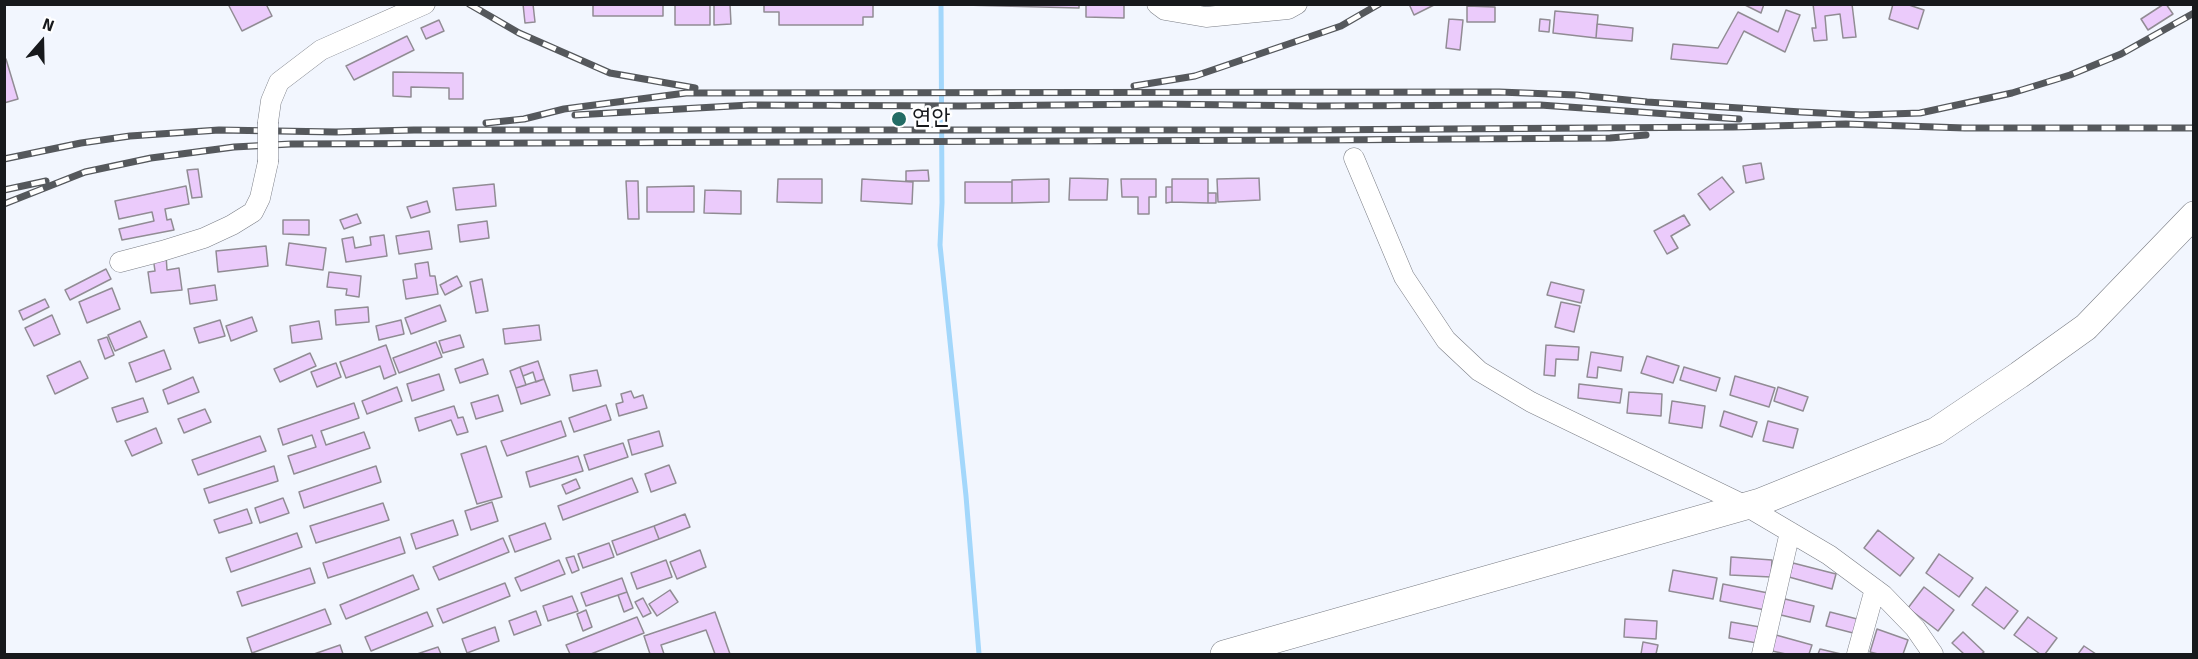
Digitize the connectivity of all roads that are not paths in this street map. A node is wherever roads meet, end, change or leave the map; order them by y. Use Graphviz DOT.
graph roads {
  1 [pos="425,4"];
  2 [pos="1157,4"];
  3 [pos="1298,4"];
  4 [pos="1354,158"];
  5 [pos="2193,215"];
  6 [pos="120,262"];
  7 [pos="1746,506"];
  8 [pos="1790,532"];
  9 [pos="1875,589"];
  10 [pos="1224,654"];
  11 [pos="1762,654"];
  12 [pos="1857,654"];
  13 [pos="1933,654"];
  1 -- 6 [label="street, bridge"];
  2 -- 3 [label="street"];
  4 -- 7 [label="street"];
  5 -- 7 [label="street"];
  7 -- 8 [label="street"];
  7 -- 10 [label="street"];
  8 -- 9 [label="street"];
  8 -- 11 [label="street"];
  9 -- 12 [label="street"];
  9 -- 13 [label="street"];
}
